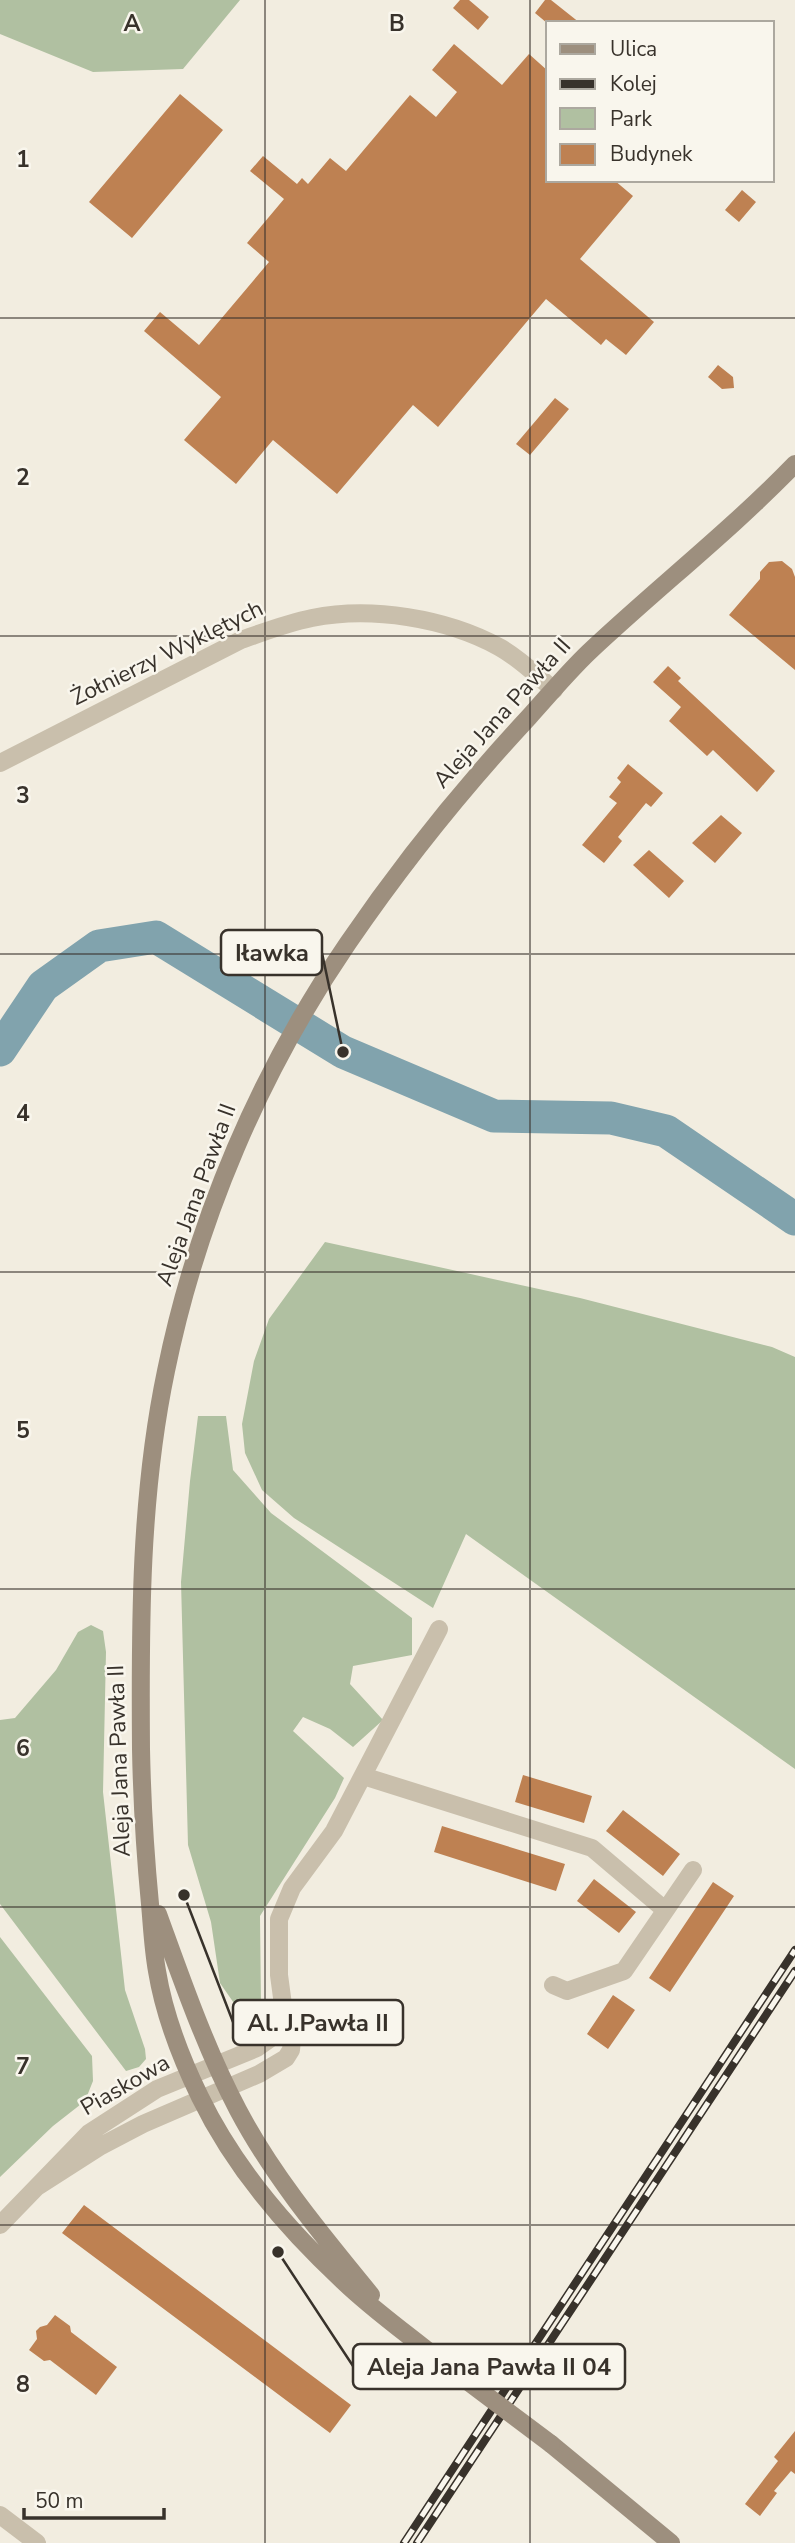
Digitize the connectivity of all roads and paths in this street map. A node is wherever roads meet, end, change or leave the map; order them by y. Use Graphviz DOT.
graph roads {
  1 [pos="795,464"];
  2 [pos="554,690"];
  3 [pos="0,763"];
  4 [pos="439,1629"];
  5 [pos="363,1776"];
  6 [pos="693,1870"];
  7 [pos="149,1890"];
  8 [pos="665,1910"];
  9 [pos="552,1985"];
  10 [pos="285,2020"];
  11 [pos="216,2066"];
  12 [pos="190,2075"];
  13 [pos="228,2088"];
  14 [pos="201,2099"];
  15 [pos="37,2187"];
  16 [pos="0,2225"];
  17 [pos="391,2320"];
  18 [pos="0,2515"];
  19 [pos="37,2543"];
  20 [pos="671,2543"];
  1 -- 2 [label="main road, Aleja Jana Pawła II"];
  2 -- 3 [label="street, Żołnierzy Wyklętych"];
  2 -- 7 [label="main road, Aleja Jana Pawła II"];
  4 -- 5 [label="street, Piaskowa"];
  5 -- 8 [label="street"];
  5 -- 10 [label="street, Piaskowa"];
  6 -- 8 [label="street"];
  7 -- 11 [label="main road, Aleja Jana Pawła II"];
  7 -- 12 [label="main road, Aleja Jana Pawła II"];
  8 -- 9 [label="street"];
  10 -- 11 [label="street, Piaskowa"];
  10 -- 13 [label="street, Piaskowa"];
  11 -- 12 [label="street, Piaskowa"];
  11 -- 13 [label="main road, Aleja Jana Pawła II"];
  12 -- 14 [label="main road, Aleja Jana Pawła II"];
  12 -- 15 [label="street, Piaskowa"];
  13 -- 14 [label="street, Piaskowa"];
  13 -- 17 [label="main road, Aleja Jana Pawła II"];
  14 -- 15 [label="street, Piaskowa"];
  14 -- 17 [label="main road, Aleja Jana Pawła II"];
  15 -- 16 [label="street, Piaskowa"];
  17 -- 20 [label="main road, Aleja Jana Pawła II, bridge"];
  18 -- 19 [label="street"];
}
